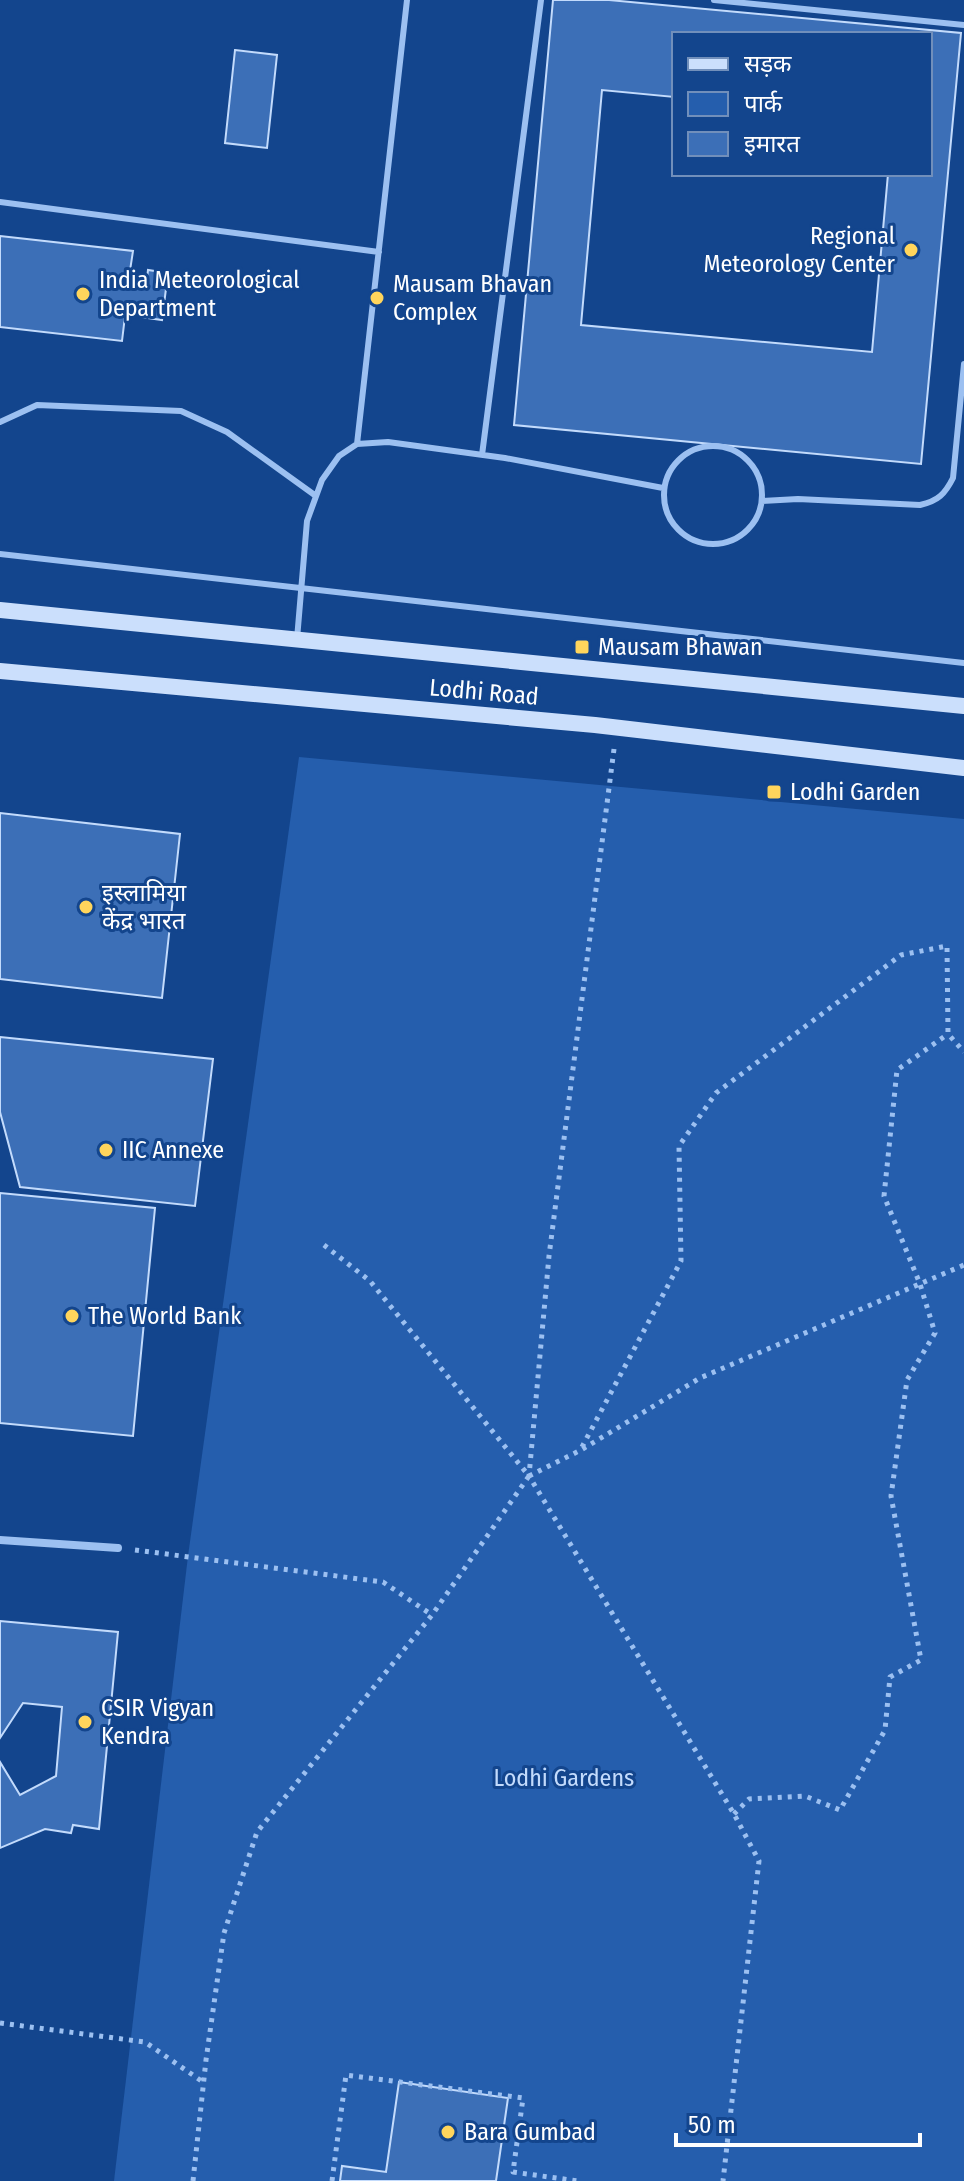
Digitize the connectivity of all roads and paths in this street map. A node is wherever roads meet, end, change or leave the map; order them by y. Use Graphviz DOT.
graph roads {
  1 [pos="407,0"];
  2 [pos="541,0"];
  3 [pos="714,0"];
  4 [pos="964,25"];
  5 [pos="0,202"];
  6 [pos="379,252"];
  7 [pos="964,364"];
  8 [pos="0,422"];
  9 [pos="357,444"];
  10 [pos="482,455"];
  11 [pos="663,488"];
  12 [pos="316,496"];
  13 [pos="762,501"];
  14 [pos="0,554"];
  15 [pos="303,586"];
  16 [pos="0,610"];
  17 [pos="297,639"];
  18 [pos="964,663"];
  19 [pos="0,671"];
  20 [pos="964,706"];
  21 [pos="616,727"];
  22 [pos="964,768"];
  23 [pos="948,1034"];
  24 [pos="964,1052"];
  25 [pos="324,1245"];
  26 [pos="964,1265"];
  27 [pos="920,1284"];
  28 [pos="581,1450"];
  29 [pos="529,1476"];
  30 [pos="0,1540"];
  31 [pos="118,1548"];
  32 [pos="432,1615"];
  33 [pos="734,1814"];
  34 [pos="0,2023"];
  35 [pos="203,2082"];
  36 [pos="193,2181"];
  37 [pos="332,2181"];
  38 [pos="578,2181"];
  39 [pos="723,2181"];
  1 -- 6 [label="lane"];
  2 -- 10 [label="lane"];
  3 -- 4 [label="lane"];
  5 -- 6 [label="lane"];
  6 -- 9 [label="lane"];
  7 -- 13 [label="lane"];
  8 -- 12 [label="lane"];
  9 -- 10 [label="lane"];
  9 -- 12 [label="lane"];
  10 -- 11 [label="lane"];
  11 -- 13 [label="lane"];
  11 -- 13 [label="lane"];
  12 -- 15 [label="lane"];
  14 -- 15 [label="lane"];
  15 -- 17 [label="lane"];
  15 -- 18 [label="lane"];
  16 -- 17 [label="main road, Lodhi Road"];
  17 -- 20 [label="main road, Lodhi Road"];
  19 -- 21 [label="main road, Lodhi Road"];
  21 -- 22 [label="main road, Lodhi Road"];
  21 -- 29 [label="path"];
  23 -- 24 [label="path"];
  23 -- 27 [label="path"];
  23 -- 28 [label="path"];
  25 -- 29 [label="path"];
  26 -- 27 [label="path"];
  27 -- 28 [label="path"];
  27 -- 33 [label="path"];
  28 -- 29 [label="path"];
  29 -- 32 [label="path"];
  29 -- 33 [label="path"];
  30 -- 31 [label="street"];
  31 -- 32 [label="path"];
  32 -- 35 [label="path"];
  33 -- 39 [label="path"];
  34 -- 35 [label="path"];
  35 -- 36 [label="path"];
  37 -- 38 [label="path"];
}
